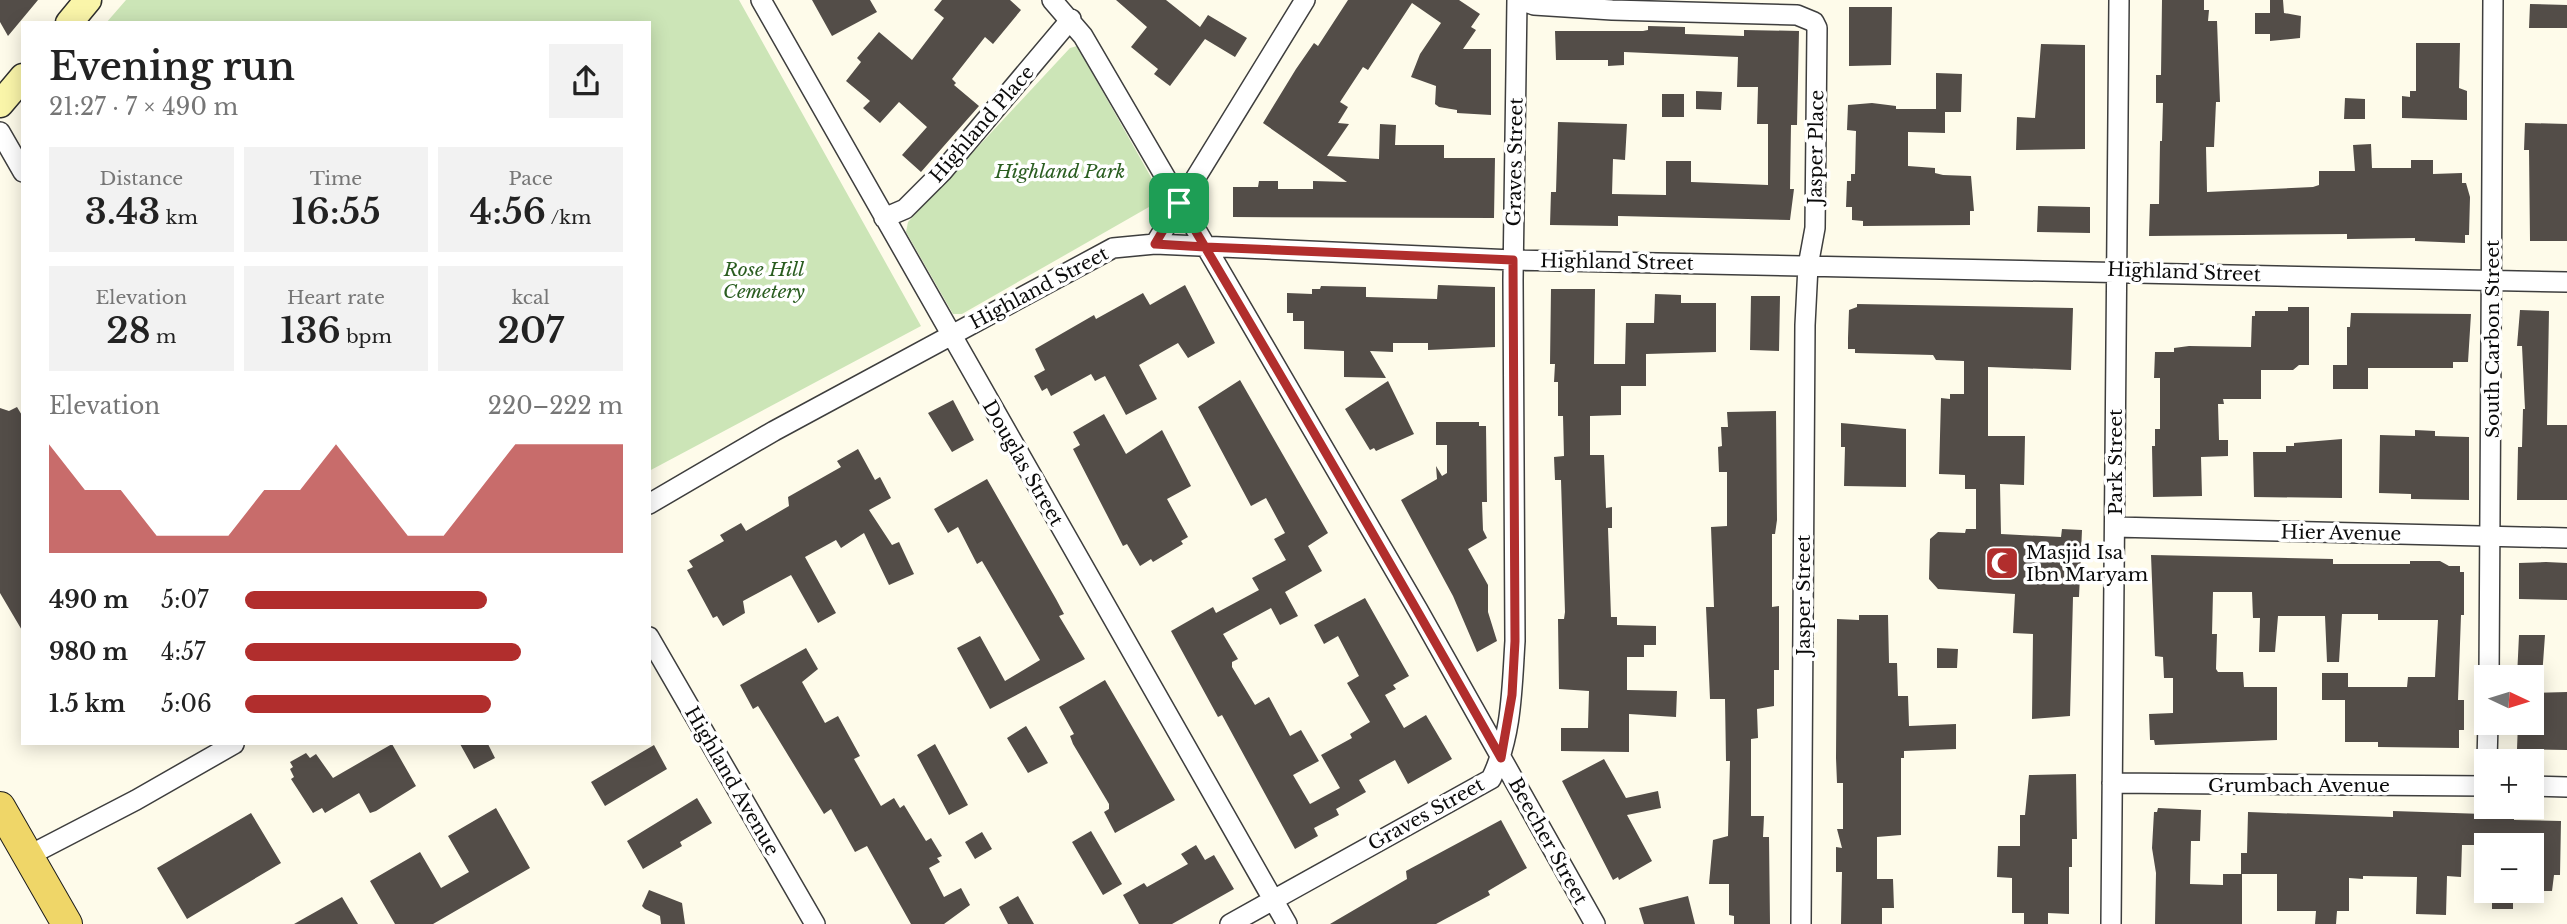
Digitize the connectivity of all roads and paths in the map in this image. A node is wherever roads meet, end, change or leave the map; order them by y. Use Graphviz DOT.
graph roads {
  1 [pos="88,0"];
  2 [pos="761,0"];
  3 [pos="1052,0"];
  4 [pos="1305,0"];
  5 [pos="1519,0"];
  6 [pos="2119,0"];
  7 [pos="2493,0"];
  8 [pos="1616,5"];
  9 [pos="1071,19"];
  10 [pos="71,21"];
  11 [pos="21,79"];
  12 [pos="0,104"];
  13 [pos="0,132"];
  14 [pos="21,169"];
  15 [pos="1179,203"];
  16 [pos="884,218"];
  17 [pos="1155,244"];
  18 [pos="1205,247"];
  19 [pos="1513,260"];
  20 [pos="1808,265"];
  21 [pos="2117,270"];
  22 [pos="2492,281"];
  23 [pos="2567,282"];
  24 [pos="950,335"];
  25 [pos="651,503"];
  26 [pos="2115,527"];
  27 [pos="2491,536"];
  28 [pos="2567,538"];
  29 [pos="651,640"];
  30 [pos="2489,665"];
  31 [pos="232,745"];
  32 [pos="1501,758"];
  33 [pos="2112,783"];
  34 [pos="2474,786"];
  35 [pos="2544,786"];
  36 [pos="2567,787"];
  37 [pos="0,807"];
  38 [pos="28,856"];
  39 [pos="1273,900"];
  40 [pos="67,924"];
  41 [pos="815,924"];
  42 [pos="1230,924"];
  43 [pos="1287,924"];
  44 [pos="1595,924"];
  45 [pos="1801,924"];
  46 [pos="2111,924"];
  1 -- 10 [label="street"];
  2 -- 16 [label="street, Douglas Street"];
  3 -- 9 [label="street, Beecher Street"];
  4 -- 15 [label="street"];
  5 -- 8 [label="street"];
  5 -- 19 [label="street, Graves Street"];
  6 -- 21 [label="street, Park Street"];
  7 -- 22 [label="street, South Carbon Street"];
  8 -- 20 [label="street, Jasper Place"];
  9 -- 15 [label="street, Beecher Street"];
  9 -- 16 [label="street, Highland Place"];
  11 -- 12 [label="street"];
  13 -- 14 [label="street"];
  15 -- 17 [label="street"];
  15 -- 18 [label="street, Beecher Street"];
  16 -- 24 [label="street, Douglas Street"];
  17 -- 18 [label="street, Highland Street"];
  17 -- 24 [label="street, Highland Street"];
  18 -- 19 [label="street, Highland Street"];
  18 -- 32 [label="street, Beecher Street"];
  19 -- 20 [label="street, Highland Street"];
  19 -- 32 [label="street, Graves Street"];
  20 -- 21 [label="street, Highland Street"];
  20 -- 45 [label="street, Jasper Street"];
  21 -- 22 [label="street, Highland Street"];
  21 -- 26 [label="street, Park Street"];
  22 -- 23 [label="street, Highland Street"];
  22 -- 27 [label="street, South Carbon Street"];
  24 -- 25 [label="street, Highland Street"];
  24 -- 39 [label="street, Douglas Street"];
  26 -- 27 [label="street, Hier Avenue"];
  26 -- 33 [label="street, Park Street"];
  27 -- 28 [label="street, Hier Avenue"];
  27 -- 30 [label="street, South Carbon Street"];
  29 -- 41 [label="street, Highland Avenue"];
  31 -- 38 [label="street"];
  32 -- 39 [label="street, Graves Street"];
  32 -- 44 [label="street, Beecher Street"];
  33 -- 34 [label="street, Grumbach Avenue"];
  33 -- 46 [label="street, Park Street"];
  35 -- 36 [label="street"];
  37 -- 38 [label="main road"];
  38 -- 40 [label="main road"];
  39 -- 42 [label="street, Graves Street"];
  39 -- 43 [label="street, Douglas Street"];
}
